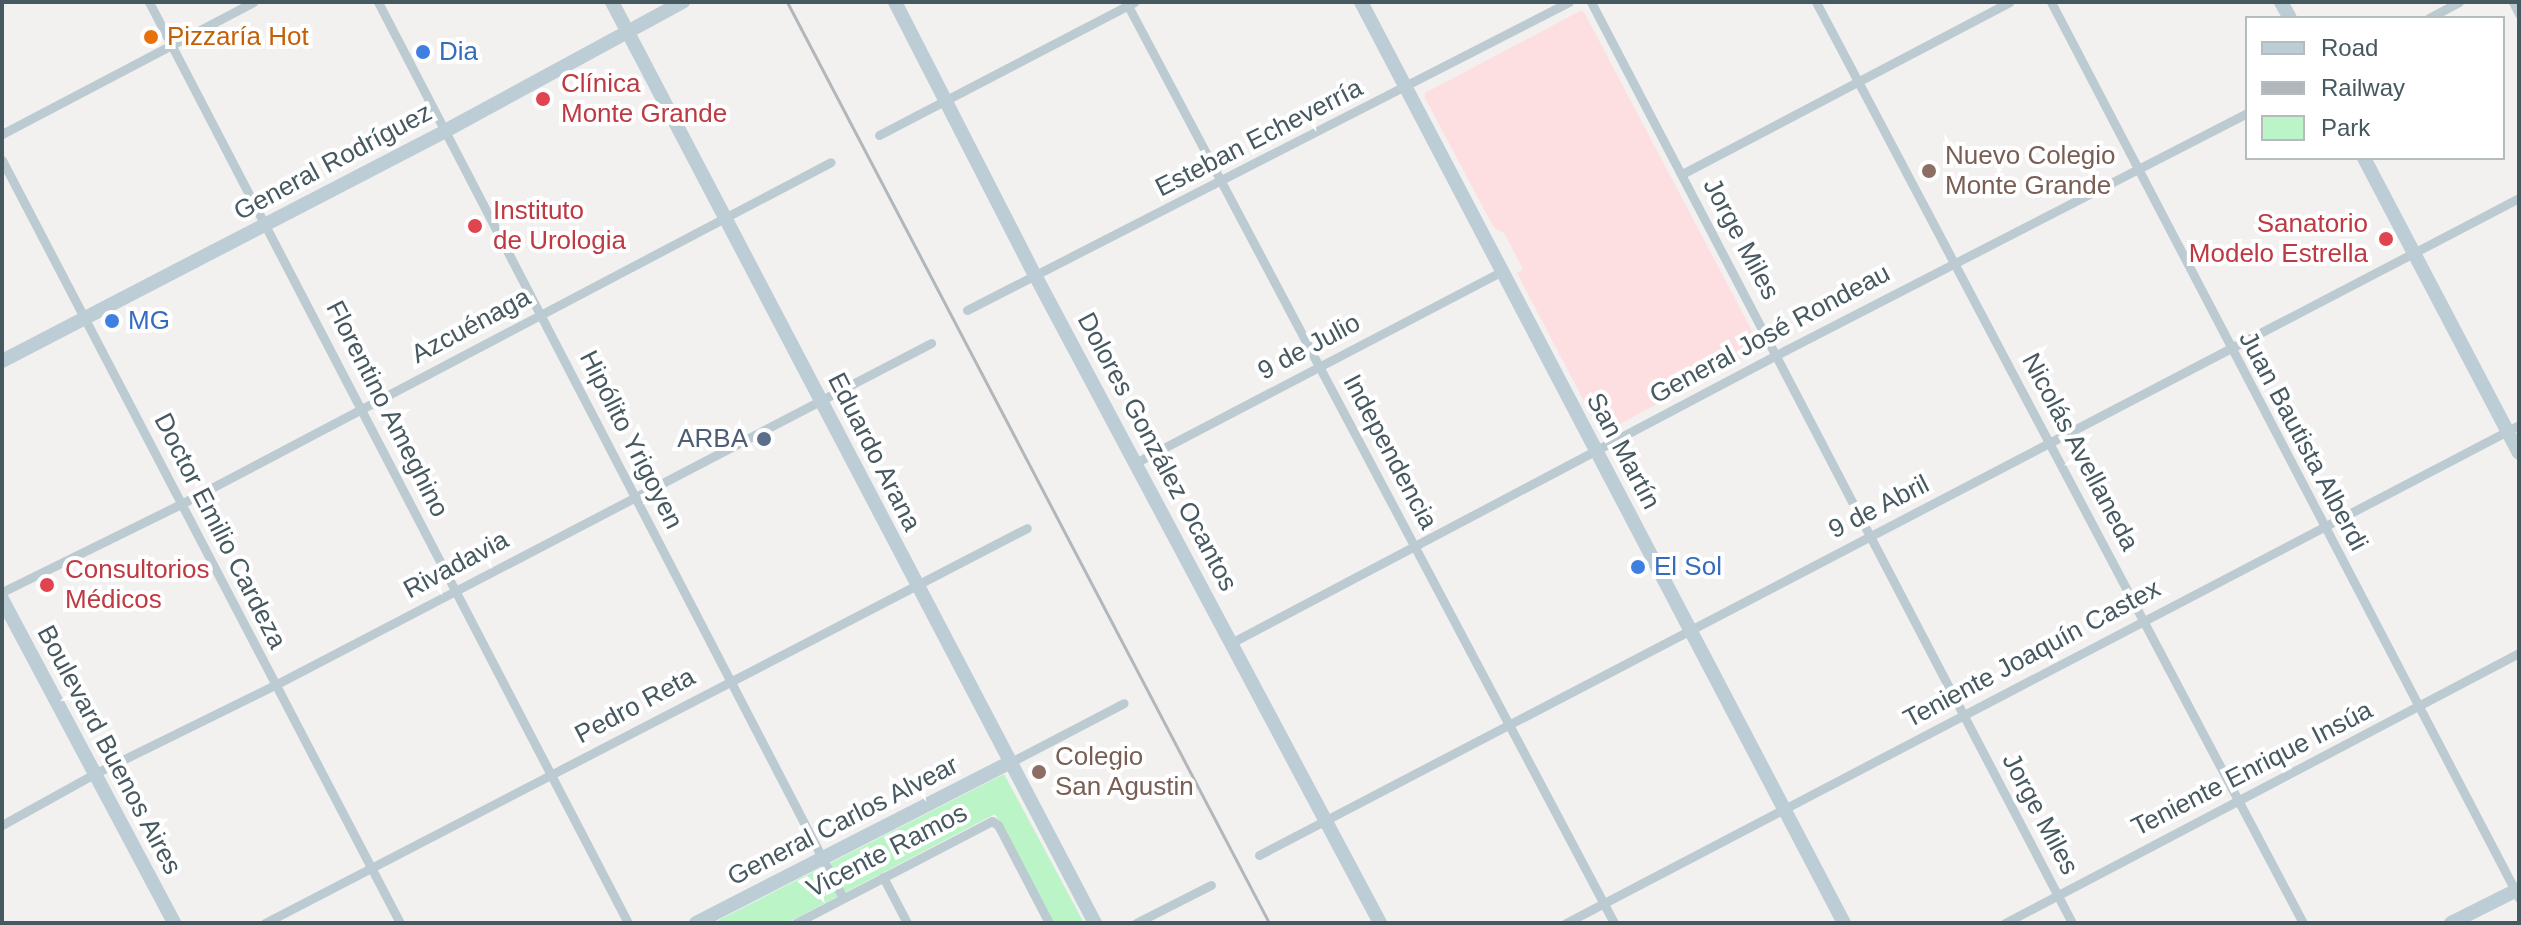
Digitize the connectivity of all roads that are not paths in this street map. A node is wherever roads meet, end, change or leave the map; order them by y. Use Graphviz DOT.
graph roads {
  1 [pos="149,2"];
  2 [pos="253,2"];
  3 [pos="378,2"];
  4 [pos="612,2"];
  5 [pos="683,2"];
  6 [pos="895,2"];
  7 [pos="1361,2"];
  8 [pos="1569,2"];
  9 [pos="1591,2"];
  10 [pos="1816,2"];
  11 [pos="2010,2"];
  12 [pos="2051,2"];
  13 [pos="2459,2"];
  14 [pos="2513,2"];
  15 [pos="1129,3"];
  16 [pos="2519,14"];
  17 [pos="2433,16"];
  18 [pos="627,31"];
  19 [pos="172,44"];
  20 [pos="1860,83"];
  21 [pos="1406,87"];
  22 [pos="947,100"];
  23 [pos="2245,114"];
  24 [pos="445,131"];
  25 [pos="2,134"];
  26 [pos="879,135"];
  27 [pos="2,160"];
  28 [pos="2365,160"];
  29 [pos="831,162"];
  30 [pos="2137,172"];
  31 [pos="1682,174"];
  32 [pos="1221,183"];
  33 [pos="2519,198"];
  34 [pos="725,217"];
  35 [pos="266,224"];
  36 [pos="2415,253"];
  37 [pos="1955,262"];
  38 [pos="1502,271"];
  39 [pos="1036,277"];
  40 [pos="967,310"];
  41 [pos="541,315"];
  42 [pos="85,319"];
  43 [pos="931,343"];
  44 [pos="2231,350"];
  45 [pos="1777,355"];
  46 [pos="2,361"];
  47 [pos="1319,366"];
  48 [pos="820,398"];
  49 [pos="362,409"];
  50 [pos="2513,428"];
  51 [pos="2049,443"];
  52 [pos="1596,450"];
  53 [pos="2519,453"];
  54 [pos="1137,462"];
  55 [pos="635,496"];
  56 [pos="181,504"];
  57 [pos="2322,527"];
  58 [pos="1027,528"];
  59 [pos="1870,537"];
  60 [pos="1415,545"];
  61 [pos="916,583"];
  62 [pos="456,590"];
  63 [pos="2,592"];
  64 [pos="2,599"];
  65 [pos="2145,619"];
  66 [pos="1689,629"];
  67 [pos="1231,643"];
  68 [pos="2519,653"];
  69 [pos="731,680"];
  70 [pos="275,685"];
  71 [pos="1124,703"];
  72 [pos="2420,708"];
  73 [pos="1963,715"];
  74 [pos="1509,725"];
  75 [pos="1011,762"];
  76 [pos="94,774"];
  77 [pos="552,775"];
  78 [pos="2238,800"];
  79 [pos="1784,810"];
  80 [pos="1327,820"];
  81 [pos="2,825"];
  82 [pos="1259,855"];
  83 [pos="823,859"];
  84 [pos="371,870"];
  85 [pos="883,877"];
  86 [pos="1211,885"];
  87 [pos="2518,893"];
  88 [pos="2058,896"];
  89 [pos="843,898"];
  90 [pos="1604,904"];
  91 [pos="174,923"];
  92 [pos="265,923"];
  93 [pos="400,923"];
  94 [pos="628,923"];
  95 [pos="696,923"];
  96 [pos="796,923"];
  97 [pos="907,923"];
  98 [pos="1049,923"];
  99 [pos="1095,923"];
  100 [pos="1136,923"];
  101 [pos="1380,923"];
  102 [pos="1566,923"];
  103 [pos="1614,923"];
  104 [pos="1844,923"];
  105 [pos="2005,923"];
  106 [pos="2072,923"];
  107 [pos="2303,923"];
  108 [pos="2451,923"];
  1 -- 19 [label="street, Florentino Ameghino"];
  2 -- 19 [label="street"];
  3 -- 24 [label="street, Hipólito Yrigoyen"];
  4 -- 18 [label="street, Eduardo Arana"];
  5 -- 18 [label="street, General Rodríguez"];
  6 -- 22 [label="street, Dolores González Ocantos"];
  7 -- 21 [label="street, San Martín"];
  8 -- 21 [label="street, Esteban Echeverría"];
  9 -- 31 [label="street, Jorge Miles"];
  10 -- 20 [label="street, Nicolás Avellaneda"];
  11 -- 20 [label="street"];
  12 -- 30 [label="street, Juan Bautista Alberdi"];
  13 -- 17 [label="street"];
  14 -- 16 [label="street"];
  15 -- 22 [label="street"];
  15 -- 32 [label="street, Independencia"];
  18 -- 24 [label="street, General Rodríguez"];
  18 -- 34 [label="street, Eduardo Arana"];
  19 -- 25 [label="street"];
  19 -- 35 [label="street, Florentino Ameghino"];
  20 -- 31 [label="street"];
  20 -- 37 [label="street, Nicolás Avellaneda"];
  21 -- 32 [label="street, Esteban Echeverría"];
  21 -- 38 [label="street, San Martín"];
  22 -- 26 [label="street"];
  22 -- 39 [label="street, Dolores González Ocantos"];
  23 -- 30 [label="street, General José Rondeau"];
  24 -- 35 [label="street, General Rodríguez"];
  24 -- 41 [label="street, Hipólito Yrigoyen"];
  27 -- 42 [label="street, Doctor Emilio Cardeza"];
  28 -- 36 [label="street"];
  29 -- 34 [label="street, Azcuénaga"];
  30 -- 37 [label="street, General José Rondeau"];
  30 -- 44 [label="street, Juan Bautista Alberdi"];
  31 -- 45 [label="street, Jorge Miles"];
  32 -- 39 [label="street, Esteban Echeverría"];
  32 -- 47 [label="street, Independencia"];
  33 -- 36 [label="street, 9 de Abril"];
  34 -- 41 [label="street, Azcuénaga"];
  34 -- 48 [label="street, Eduardo Arana"];
  35 -- 42 [label="street, General Rodríguez"];
  35 -- 49 [label="street, Florentino Ameghino"];
  36 -- 44 [label="street, 9 de Abril"];
  36 -- 50 [label="street"];
  37 -- 45 [label="street, General José Rondeau"];
  37 -- 51 [label="street, Nicolás Avellaneda"];
  38 -- 47 [label="street, 9 de Julio"];
  38 -- 52 [label="street, San Martín"];
  39 -- 40 [label="street, Esteban Echeverría"];
  39 -- 54 [label="street, Dolores González Ocantos"];
  41 -- 49 [label="street, Azcuénaga"];
  41 -- 55 [label="street, Hipólito Yrigoyen"];
  42 -- 46 [label="street, General Rodríguez"];
  42 -- 56 [label="street, Doctor Emilio Cardeza"];
  43 -- 48 [label="street, Rivadavia"];
  44 -- 51 [label="street, 9 de Abril"];
  44 -- 57 [label="street, Juan Bautista Alberdi"];
  45 -- 52 [label="street, General José Rondeau"];
  45 -- 59 [label="street, Jorge Miles"];
  47 -- 54 [label="street, 9 de Julio"];
  47 -- 60 [label="street, Independencia"];
  48 -- 55 [label="street, Rivadavia"];
  48 -- 61 [label="street, Eduardo Arana"];
  49 -- 56 [label="street, Azcuénaga"];
  49 -- 62 [label="street, Florentino Ameghino"];
  50 -- 53 [label="street"];
  50 -- 57 [label="street, Teniente Joaquín Castex"];
  51 -- 59 [label="street, 9 de Abril"];
  51 -- 65 [label="street, Nicolás Avellaneda"];
  52 -- 60 [label="street, General José Rondeau"];
  52 -- 66 [label="street, San Martín"];
  54 -- 67 [label="street, Dolores González Ocantos"];
  55 -- 62 [label="street, Rivadavia"];
  55 -- 69 [label="street, Hipólito Yrigoyen"];
  56 -- 63 [label="street, Azcuénaga"];
  56 -- 70 [label="street, Doctor Emilio Cardeza"];
  57 -- 65 [label="street, Teniente Joaquín Castex"];
  57 -- 72 [label="street, Juan Bautista Alberdi"];
  58 -- 61 [label="street, Pedro Reta"];
  59 -- 66 [label="street, 9 de Abril"];
  59 -- 73 [label="street, Jorge Miles"];
  60 -- 67 [label="street, General José Rondeau"];
  60 -- 74 [label="street, Independencia"];
  61 -- 69 [label="street, Pedro Reta"];
  61 -- 75 [label="street, Eduardo Arana"];
  62 -- 70 [label="street, Rivadavia"];
  62 -- 77 [label="street, Florentino Ameghino"];
  64 -- 76 [label="street, Boulevard Buenos Aires"];
  65 -- 73 [label="street, Teniente Joaquín Castex"];
  65 -- 78 [label="street, Nicolás Avellaneda"];
  66 -- 74 [label="street, 9 de Abril"];
  66 -- 79 [label="street, San Martín"];
  67 -- 80 [label="street, Dolores González Ocantos"];
  68 -- 72 [label="street, Teniente Enrique Insúa"];
  69 -- 77 [label="street, Pedro Reta"];
  69 -- 83 [label="street, Hipólito Yrigoyen"];
  70 -- 76 [label="street, Rivadavia"];
  70 -- 84 [label="street, Doctor Emilio Cardeza"];
  71 -- 75 [label="street"];
  72 -- 78 [label="street, Teniente Enrique Insúa"];
  72 -- 87 [label="street, Juan Bautista Alberdi"];
  73 -- 79 [label="street, Teniente Joaquín Castex"];
  73 -- 88 [label="street, Jorge Miles"];
  74 -- 80 [label="street, 9 de Abril"];
  74 -- 90 [label="street, Independencia"];
  75 -- 83 [label="street, General Carlos Alvear"];
  75 -- 99 [label="street, Eduardo Arana"];
  76 -- 81 [label="street, Rivadavia"];
  76 -- 91 [label="street, Boulevard Buenos Aires"];
  77 -- 84 [label="street, Pedro Reta"];
  77 -- 94 [label="street, Florentino Ameghino"];
  78 -- 88 [label="street, Teniente Enrique Insúa"];
  78 -- 107 [label="street, Nicolás Avellaneda"];
  79 -- 90 [label="street, Teniente Joaquín Castex"];
  79 -- 104 [label="street, San Martín"];
  80 -- 82 [label="street, 9 de Abril"];
  80 -- 101 [label="street, Dolores González Ocantos"];
  83 -- 89 [label="street, Hipólito Yrigoyen"];
  83 -- 95 [label="street, General Carlos Alvear"];
  84 -- 92 [label="street, Pedro Reta"];
  84 -- 93 [label="street, Doctor Emilio Cardeza"];
  85 -- 89 [label="street, Vicente Ramos"];
  85 -- 97 [label="street"];
  85 -- 98 [label="street, Vicente Ramos"];
  86 -- 100 [label="street"];
  87 -- 108 [label="street"];
  88 -- 105 [label="street, Teniente Enrique Insúa"];
  88 -- 106 [label="street, Jorge Miles"];
  89 -- 96 [label="street, Vicente Ramos"];
  90 -- 102 [label="street, Teniente Joaquín Castex"];
  90 -- 103 [label="street, Independencia"];
}
